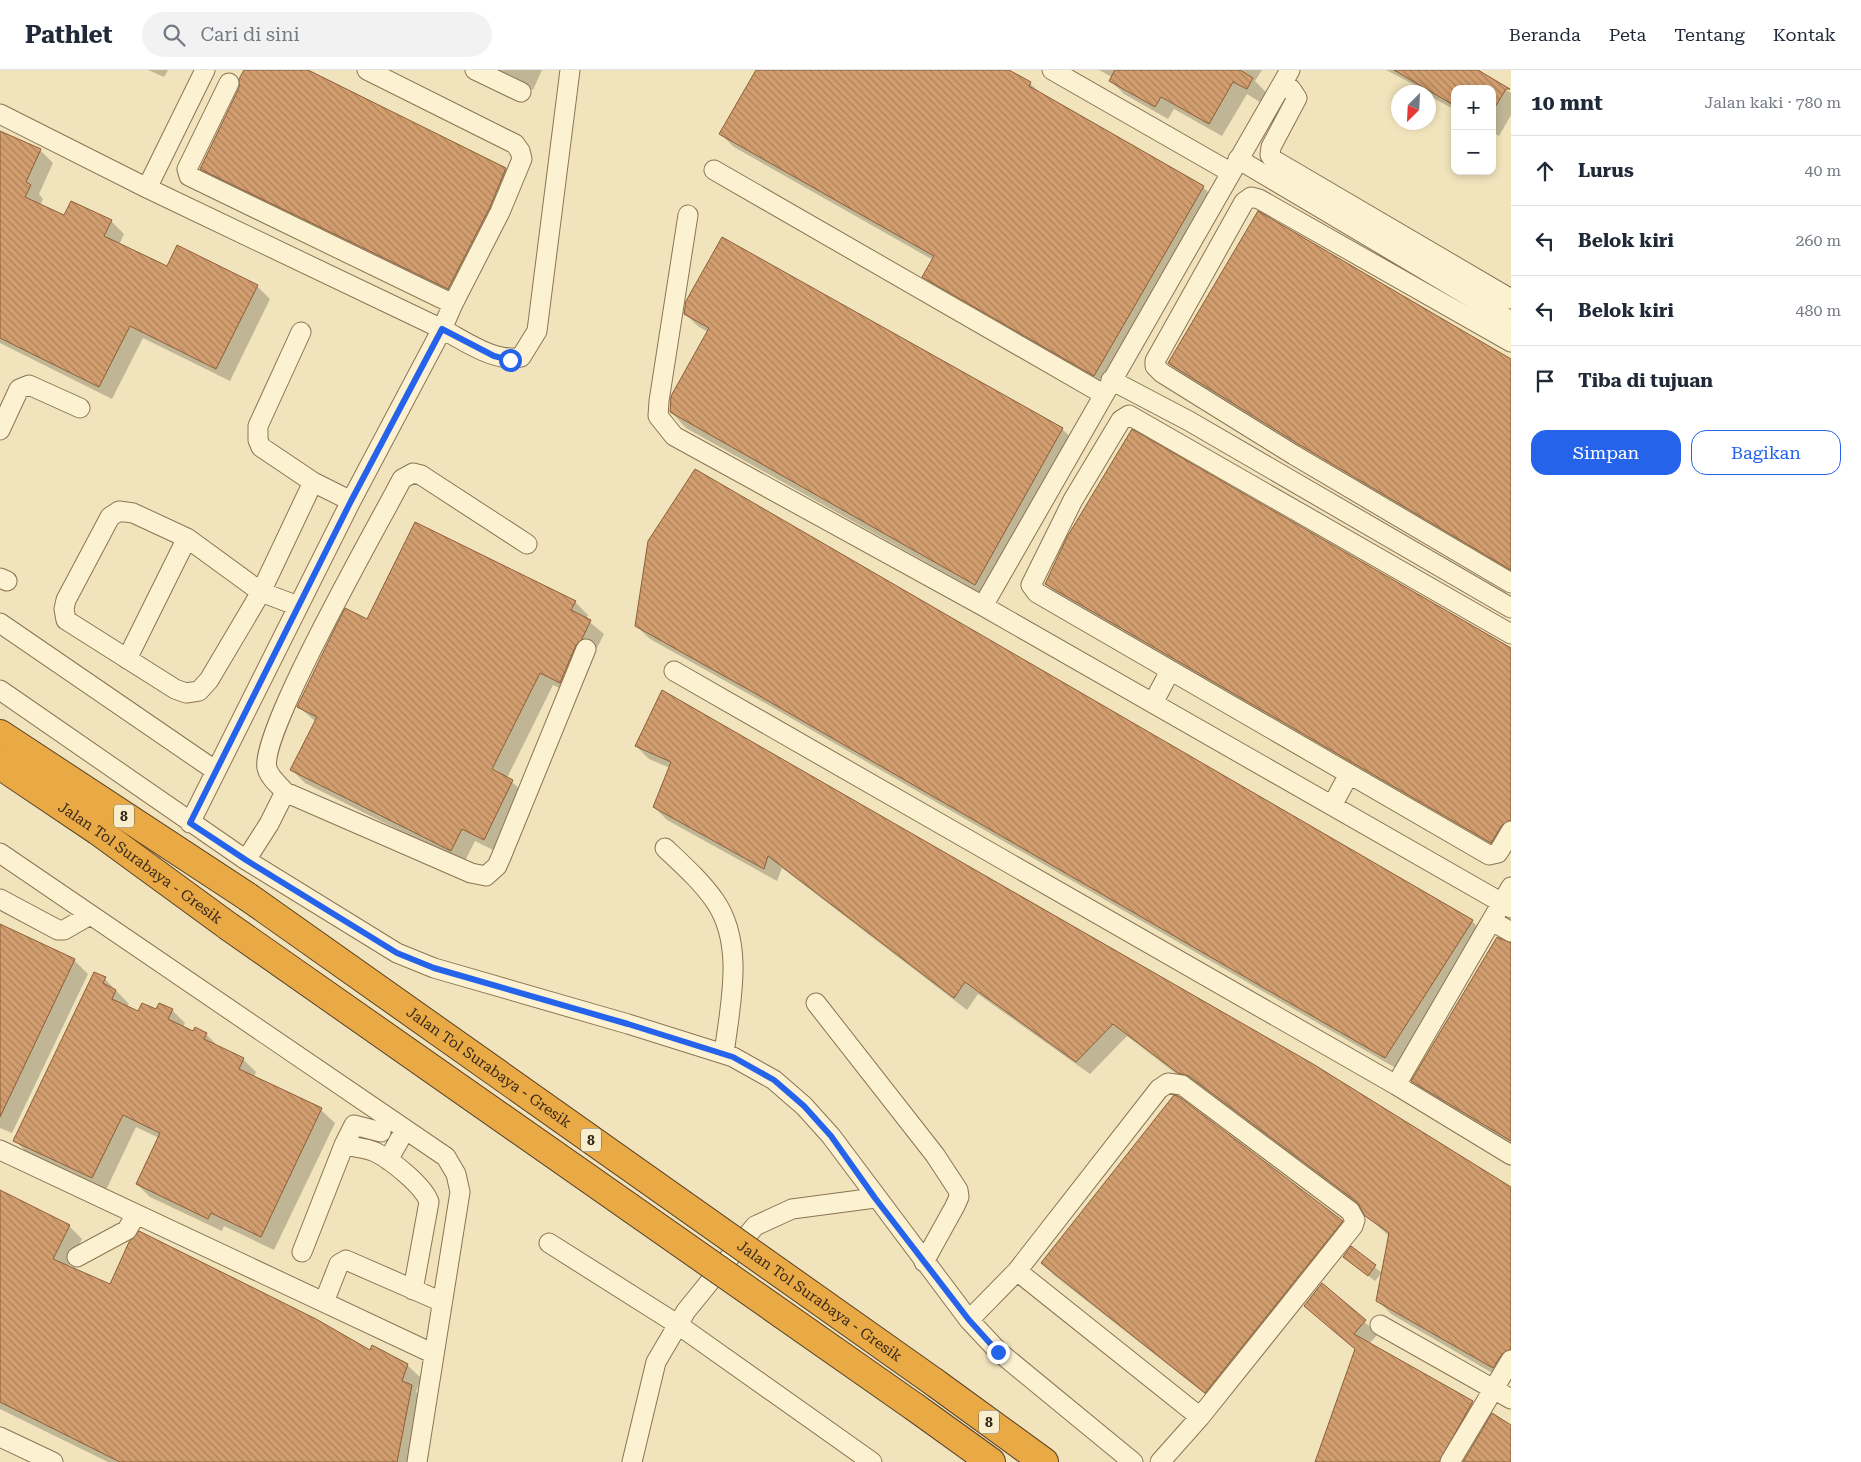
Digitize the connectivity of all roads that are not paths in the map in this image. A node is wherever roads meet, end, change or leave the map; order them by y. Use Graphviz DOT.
graph roads {
  1 [pos="204,70"];
  2 [pos="367,70"];
  3 [pos="475,70"];
  4 [pos="570,70"];
  5 [pos="1052,70"];
  6 [pos="1286,77"];
  7 [pos="229,83"];
  8 [pos="521,92"];
  9 [pos="0,114"];
  10 [pos="1234,165"];
  11 [pos="714,170"];
  12 [pos="147,188"];
  13 [pos="688,215"];
  14 [pos="1406,248"];
  15 [pos="1178,264"];
  16 [pos="1391,273"];
  17 [pos="1202,275"];
  18 [pos="1511,298"];
  19 [pos="453,304"];
  20 [pos="1511,320"];
  21 [pos="442,329"];
  22 [pos="300,332"];
  23 [pos="1511,342"];
  24 [pos="1107,387"];
  25 [pos="80,408"];
  26 [pos="0,430"];
  27 [pos="1294,455"];
  28 [pos="1282,476"];
  29 [pos="313,482"];
  30 [pos="1050,488"];
  31 [pos="1271,496"];
  32 [pos="1073,500"];
  33 [pos="351,501"];
  34 [pos="186,538"];
  35 [pos="527,544"];
  36 [pos="1479,564"];
  37 [pos="1511,582"];
  38 [pos="1469,585"];
  39 [pos="261,592"];
  40 [pos="1458,605"];
  41 [pos="298,606"];
  42 [pos="983,606"];
  43 [pos="1511,608"];
  44 [pos="0,623"];
  45 [pos="1511,634"];
  46 [pos="586,649"];
  47 [pos="127,659"];
  48 [pos="674,671"];
  49 [pos="1170,671"];
  50 [pos="0,690"];
  51 [pos="1153,703"];
  52 [pos="0,734"];
  53 [pos="0,765"];
  54 [pos="216,771"];
  55 [pos="1349,774"];
  56 [pos="285,792"];
  57 [pos="1333,804"];
  58 [pos="190,823"];
  59 [pos="1511,831"];
  60 [pos="665,848"];
  61 [pos="0,853"];
  62 [pos="246,860"];
  63 [pos="1508,899"];
  64 [pos="0,900"];
  65 [pos="90,915"];
  66 [pos="1492,921"];
  67 [pos="1511,932"];
  68 [pos="816,1003"];
  69 [pos="724,1054"];
  70 [pos="1396,1085"];
  71 [pos="384,1125"];
  72 [pos="405,1130"];
  73 [pos="344,1145"];
  74 [pos="0,1150"];
  75 [pos="380,1155"];
  76 [pos="1511,1155"];
  77 [pos="875,1198"];
  78 [pos="136,1214"];
  79 [pos="549,1242"];
  80 [pos="302,1252"];
  81 [pos="77,1256"];
  82 [pos="924,1262"];
  83 [pos="1017,1271"];
  84 [pos="412,1290"];
  85 [pos="324,1302"];
  86 [pos="442,1302"];
  87 [pos="969,1320"];
  88 [pos="677,1324"];
  89 [pos="1380,1325"];
  90 [pos="434,1354"];
  91 [pos="1511,1360"];
  92 [pos="1494,1389"];
  93 [pos="1511,1399"];
  94 [pos="1200,1417"];
  95 [pos="0,1437"];
  96 [pos="52,1462"];
  97 [pos="417,1462"];
  98 [pos="632,1462"];
  99 [pos="872,1462"];
  100 [pos="991,1462"];
  101 [pos="1044,1462"];
  102 [pos="1133,1462"];
  103 [pos="1160,1462"];
  104 [pos="1450,1462"];
  1 -- 12 [label="street"];
  2 -- 19 [label="street"];
  3 -- 8 [label="street"];
  4 -- 21 [label="street"];
  5 -- 10 [label="street"];
  6 -- 10 [label="street"];
  6 -- 14 [label="street"];
  7 -- 19 [label="street"];
  9 -- 12 [label="street"];
  10 -- 14 [label="street"];
  10 -- 15 [label="street"];
  11 -- 24 [label="street"];
  12 -- 21 [label="street"];
  13 -- 42 [label="street"];
  14 -- 16 [label="street"];
  14 -- 18 [label="street"];
  14 -- 20 [label="street"];
  15 -- 17 [label="street"];
  15 -- 24 [label="street"];
  16 -- 17 [label="street"];
  16 -- 23 [label="street"];
  17 -- 27 [label="street"];
  19 -- 21 [label="street"];
  21 -- 33 [label="street"];
  22 -- 29 [label="street"];
  24 -- 28 [label="street"];
  24 -- 30 [label="street"];
  25 -- 26 [label="street"];
  27 -- 28 [label="street"];
  27 -- 36 [label="street"];
  28 -- 31 [label="street"];
  28 -- 38 [label="street"];
  29 -- 33 [label="street"];
  29 -- 39 [label="street"];
  30 -- 32 [label="street"];
  30 -- 42 [label="street"];
  31 -- 32 [label="street"];
  31 -- 40 [label="street"];
  32 -- 49 [label="street"];
  33 -- 41 [label="street"];
  34 -- 39 [label="street"];
  34 -- 47 [label="street"];
  34 -- 47 [label="street"];
  35 -- 56 [label="street"];
  36 -- 37 [label="street"];
  36 -- 38 [label="street"];
  38 -- 40 [label="street"];
  38 -- 43 [label="street"];
  39 -- 41 [label="street"];
  39 -- 47 [label="street"];
  40 -- 45 [label="street"];
  41 -- 54 [label="street"];
  42 -- 51 [label="street"];
  44 -- 54 [label="street"];
  46 -- 56 [label="street"];
  48 -- 70 [label="street"];
  49 -- 51 [label="street"];
  49 -- 55 [label="street"];
  50 -- 58 [label="street"];
  51 -- 57 [label="street"];
  52 -- 101 [label="highway, Jalan Tol Surabaya - Gresik / 8, bridge"];
  53 -- 100 [label="highway, Jalan Tol Surabaya - Gresik / 8, bridge"];
  54 -- 58 [label="street"];
  55 -- 57 [label="street"];
  55 -- 59 [label="street"];
  56 -- 62 [label="street"];
  57 -- 63 [label="street"];
  58 -- 62 [label="street"];
  60 -- 69 [label="street"];
  61 -- 65 [label="street"];
  62 -- 69 [label="street"];
  63 -- 66 [label="street"];
  64 -- 65 [label="street"];
  65 -- 71 [label="street"];
  66 -- 67 [label="street"];
  66 -- 70 [label="street"];
  68 -- 82 [label="street"];
  69 -- 77 [label="street"];
  70 -- 76 [label="street"];
  71 -- 72 [label="street"];
  71 -- 73 [label="street"];
  71 -- 75 [label="street"];
  72 -- 75 [label="street"];
  72 -- 86 [label="street"];
  73 -- 75 [label="street"];
  73 -- 80 [label="street"];
  74 -- 78 [label="street"];
  75 -- 84 [label="street"];
  77 -- 82 [label="street"];
  77 -- 88 [label="street"];
  78 -- 81 [label="street"];
  78 -- 85 [label="street"];
  79 -- 88 [label="street"];
  82 -- 87 [label="street"];
  83 -- 87 [label="street"];
  83 -- 94 [label="street"];
  83 -- 94 [label="street"];
  84 -- 85 [label="street"];
  84 -- 86 [label="street"];
  85 -- 90 [label="street"];
  86 -- 90 [label="street"];
  87 -- 102 [label="street"];
  88 -- 98 [label="street"];
  88 -- 99 [label="street"];
  89 -- 92 [label="street"];
  90 -- 97 [label="street"];
  91 -- 92 [label="street"];
  92 -- 93 [label="street"];
  92 -- 104 [label="street"];
  94 -- 103 [label="street"];
  95 -- 96 [label="street"];
}
